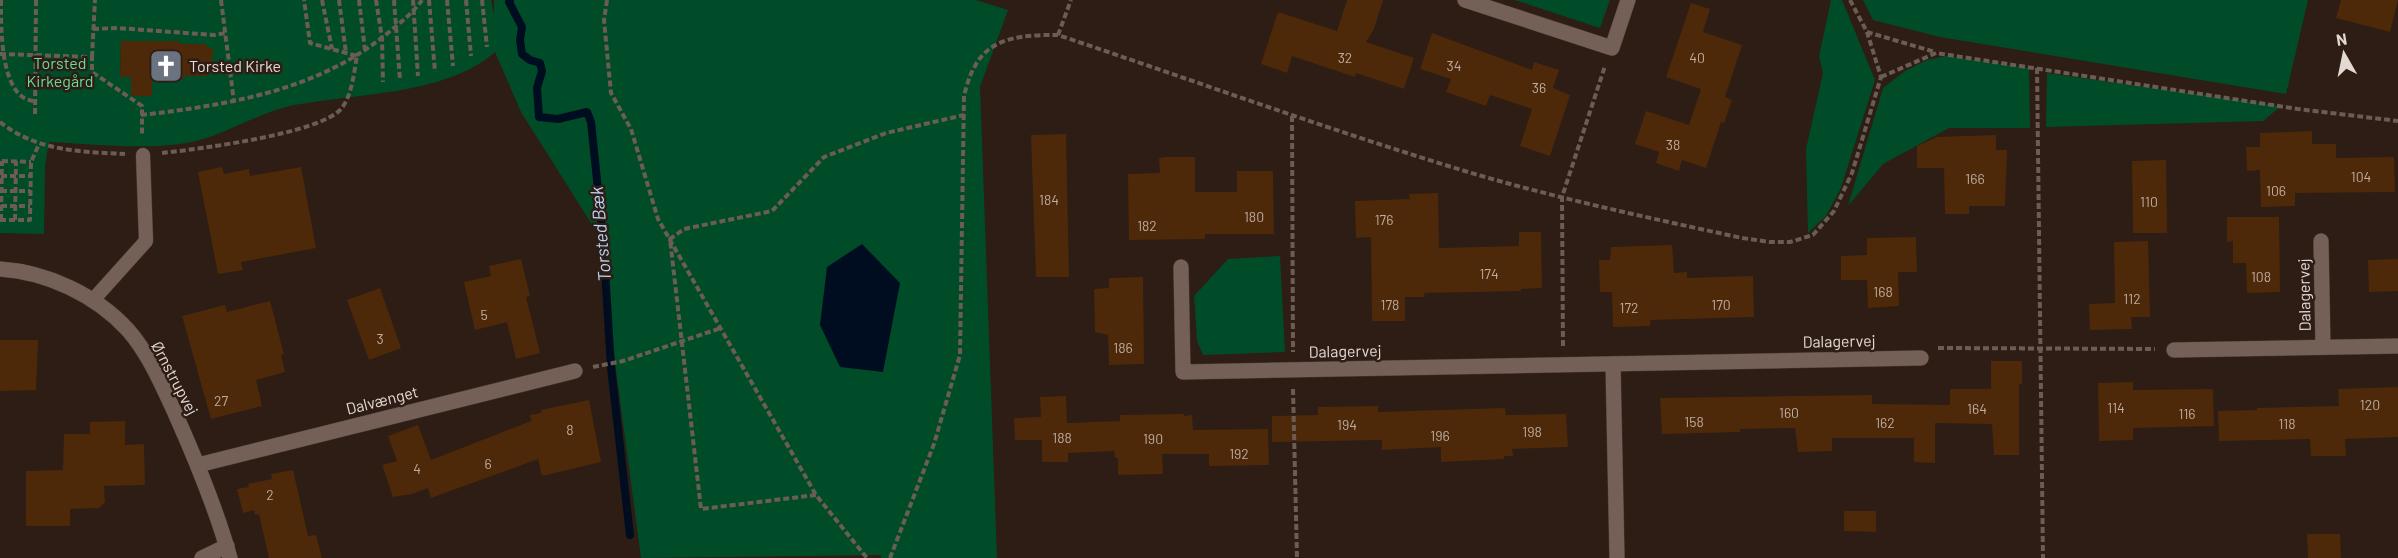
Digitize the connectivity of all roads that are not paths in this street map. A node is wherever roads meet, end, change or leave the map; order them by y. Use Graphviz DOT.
graph roads {
  1 [pos="1465,0"];
  2 [pos="1628,0"];
  3 [pos="143,155"];
  4 [pos="2321,241"];
  5 [pos="1181,267"];
  6 [pos="0,268"];
  7 [pos="93,300"];
  8 [pos="2398,346"];
  9 [pos="2323,347"];
  10 [pos="2174,350"];
  11 [pos="1921,358"];
  12 [pos="1613,364"];
  13 [pos="575,371"];
  14 [pos="198,465"];
  15 [pos="228,552"];
  16 [pos="202,558"];
  17 [pos="1617,558"];
  1 -- 2 [label="street"];
  3 -- 7 [label="lane"];
  4 -- 9 [label="street, Dalagervej"];
  5 -- 12 [label="street, Dalagervej"];
  6 -- 7 [label="street, Ørnstrupvej"];
  7 -- 14 [label="street, Ørnstrupvej"];
  8 -- 9 [label="street, Dalagervej"];
  9 -- 10 [label="street, Dalagervej"];
  11 -- 12 [label="street, Dalagervej"];
  12 -- 17 [label="street"];
  13 -- 14 [label="street, Dalvænget"];
  14 -- 15 [label="street, Ørnstrupvej"];
  15 -- 16 [label="street, Ørnstrupvej"];
}
